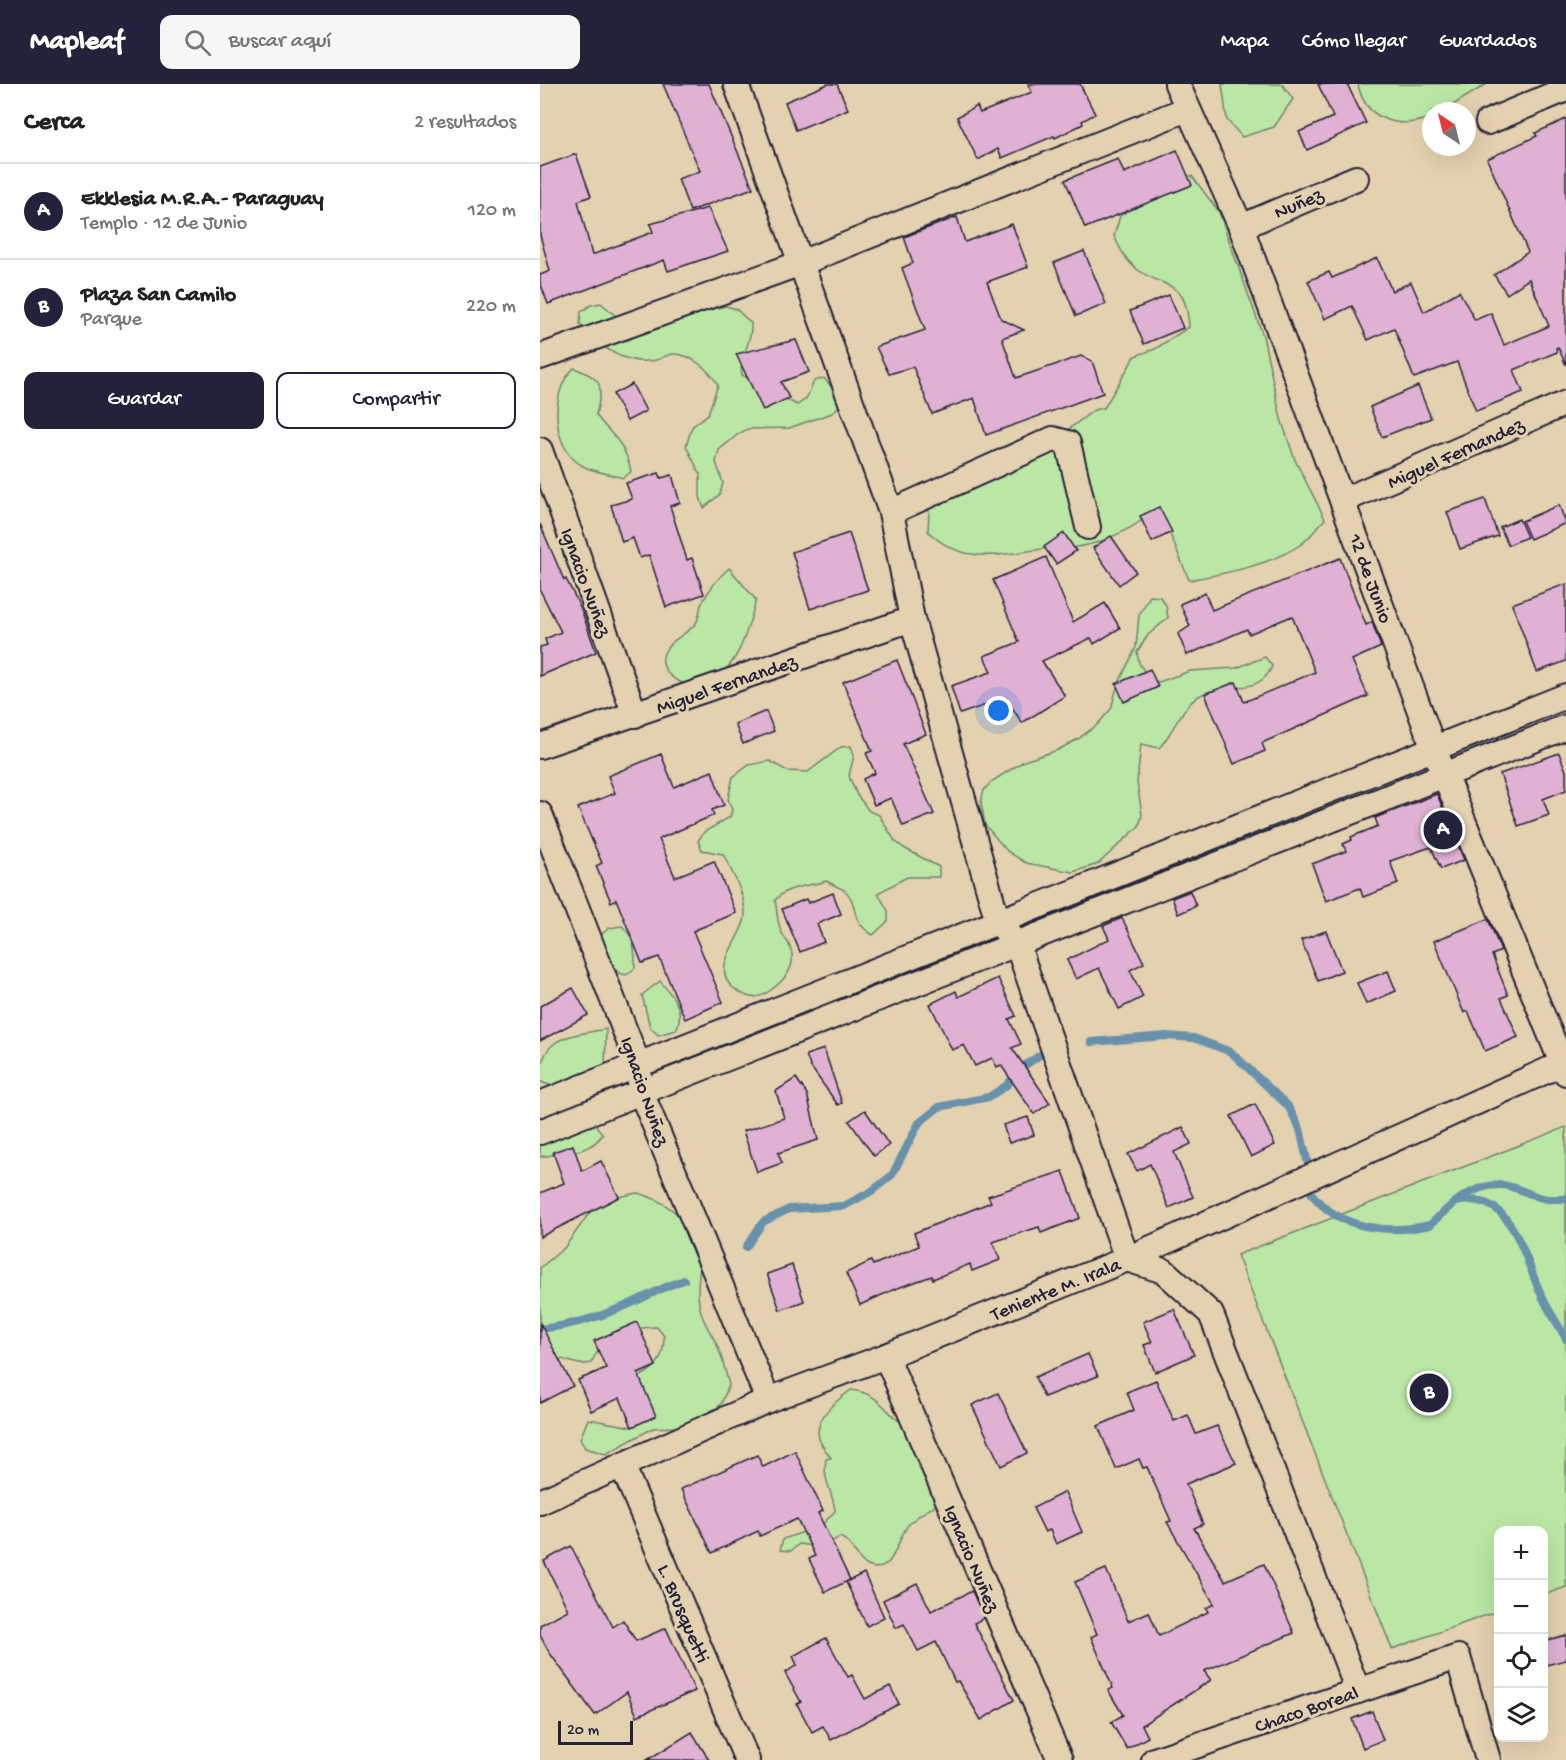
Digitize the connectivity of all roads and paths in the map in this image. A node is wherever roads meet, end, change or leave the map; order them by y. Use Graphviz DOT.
graph roads {
  1 [pos="736,84"];
  2 [pos="1177,84"];
  3 [pos="1566,89"];
  4 [pos="1187,109"];
  5 [pos="1488,122"];
  6 [pos="1356,178"];
  7 [pos="1241,227"];
  8 [pos="801,263"];
  9 [pos="540,357"];
  10 [pos="1566,403"];
  11 [pos="540,450"];
  12 [pos="1344,500"];
  13 [pos="891,512"];
  14 [pos="1088,527"];
  15 [pos="912,619"];
  16 [pos="1566,696"];
  17 [pos="635,715"];
  18 [pos="1566,727"];
  19 [pos="540,746"];
  20 [pos="1434,748"];
  21 [pos="1444,775"];
  22 [pos="540,814"];
  23 [pos="998,922"];
  24 [pos="1017,944"];
  25 [pos="638,1064"];
  26 [pos="1564,1066"];
  27 [pos="641,1092"];
  28 [pos="540,1104"];
  29 [pos="540,1132"];
  30 [pos="1127,1258"];
  31 [pos="886,1356"];
  32 [pos="768,1400"];
  33 [pos="623,1467"];
  34 [pos="540,1502"];
  35 [pos="1358,1691"];
  36 [pos="747,1760"];
  37 [pos="1060,1760"];
  38 [pos="1154,1760"];
  39 [pos="1488,1760"];
  1 -- 8 [label="street"];
  2 -- 4 [label="street, 12 de Junio"];
  3 -- 5 [label="street"];
  4 -- 7 [label="street, 12 de Junio"];
  4 -- 8 [label="street"];
  6 -- 7 [label="street, Nuñez"];
  7 -- 12 [label="street, 12 de Junio"];
  8 -- 9 [label="street"];
  8 -- 13 [label="street"];
  10 -- 12 [label="street, Miguel Fernandez"];
  11 -- 17 [label="street, Ignacio Nuñez"];
  12 -- 20 [label="street, 12 de Junio"];
  13 -- 14 [label="street"];
  13 -- 15 [label="street"];
  15 -- 17 [label="street, Miguel Fernandez"];
  15 -- 23 [label="street"];
  16 -- 20 [label="street"];
  17 -- 19 [label="street, Miguel Fernandez"];
  18 -- 21 [label="street"];
  20 -- 21 [label="street, 12 de Junio"];
  20 -- 23 [label="street"];
  21 -- 24 [label="street"];
  21 -- 26 [label="street, 12 de Junio"];
  22 -- 25 [label="street, Ignacio Nuñez"];
  23 -- 24 [label="street"];
  23 -- 25 [label="street"];
  24 -- 27 [label="street"];
  24 -- 30 [label="street"];
  25 -- 27 [label="street, Ignacio Nuñez"];
  25 -- 28 [label="street"];
  26 -- 30 [label="street, Teniente M. Irala"];
  27 -- 29 [label="street"];
  27 -- 32 [label="street, Ignacio Nuñez"];
  30 -- 31 [label="street, Teniente M. Irala"];
  30 -- 35 [label="street"];
  31 -- 32 [label="street, Teniente M. Irala"];
  31 -- 37 [label="street, Ignacio Nuñez"];
  32 -- 33 [label="street, Teniente M. Irala"];
  33 -- 34 [label="street, Teniente M. Irala"];
  33 -- 36 [label="street, L. Brusquetti"];
  35 -- 38 [label="street, Chaco Boreal"];
  35 -- 39 [label="street, Chaco Boreal"];
}
